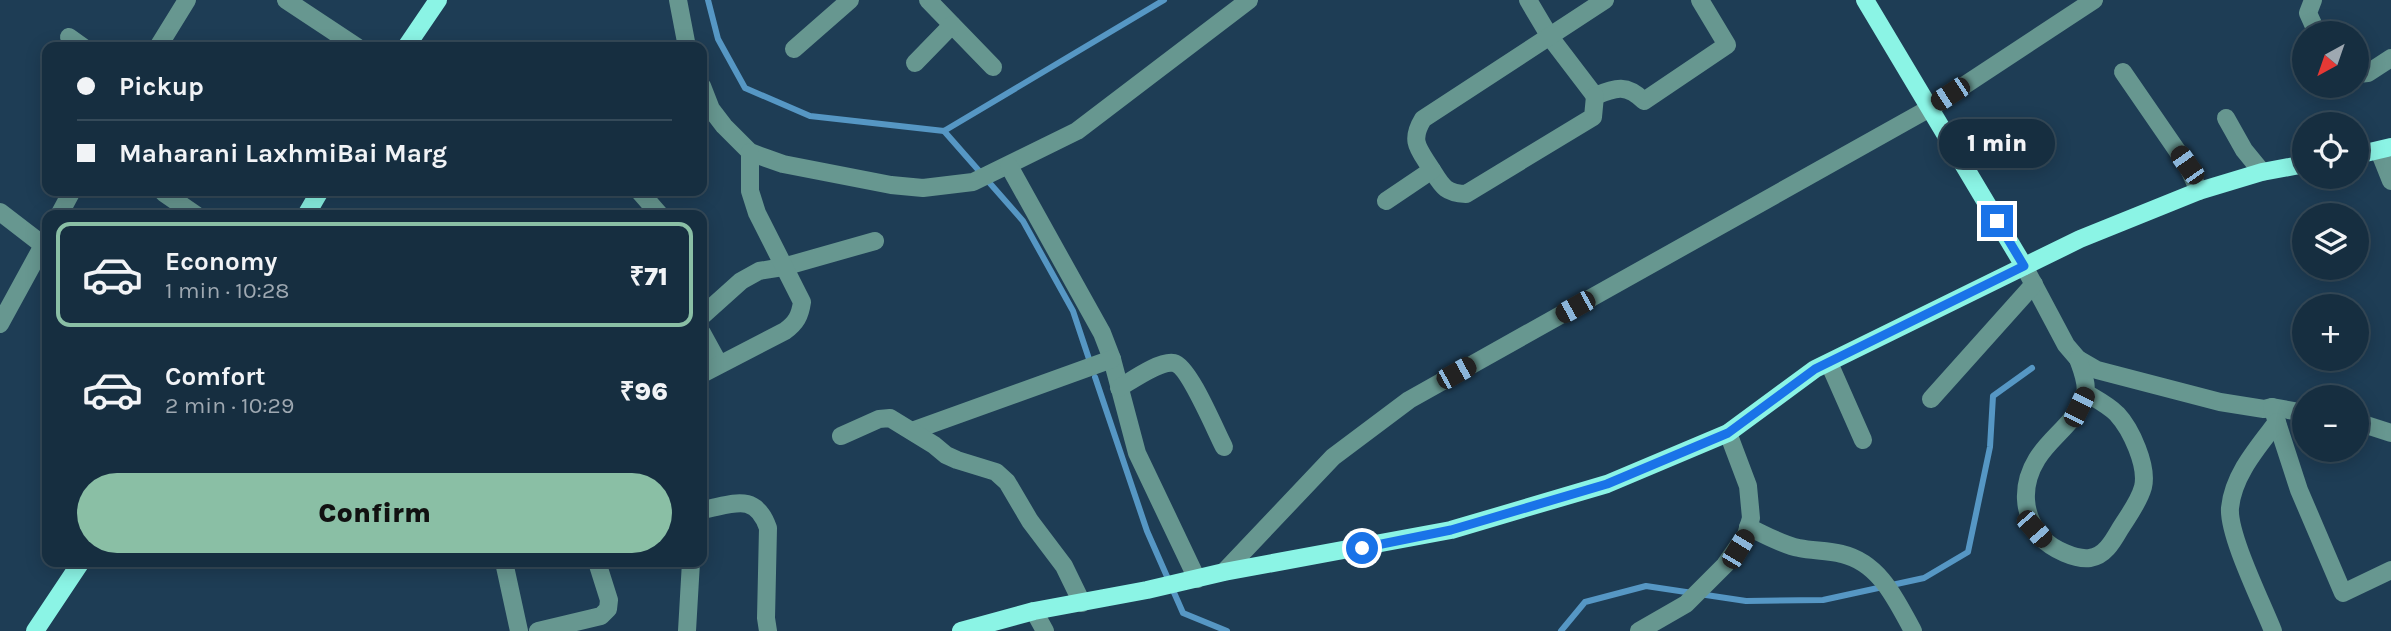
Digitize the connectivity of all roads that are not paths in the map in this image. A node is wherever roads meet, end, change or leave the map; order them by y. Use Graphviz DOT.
graph roads {
  1 [pos="187,0"];
  2 [pos="286,0"];
  3 [pos="439,0"];
  4 [pos="678,0"];
  5 [pos="850,0"];
  6 [pos="928,0"];
  7 [pos="1249,0"];
  8 [pos="1528,0"];
  9 [pos="1605,0"];
  10 [pos="1700,0"];
  11 [pos="1865,0"];
  12 [pos="2094,0"];
  13 [pos="2313,0"];
  14 [pos="2312,21"];
  15 [pos="952,25"];
  16 [pos="1550,37"];
  17 [pos="161,42"];
  18 [pos="349,42"];
  19 [pos="410,42"];
  20 [pos="686,42"];
  21 [pos="794,49"];
  22 [pos="2391,58"];
  23 [pos="915,63"];
  24 [pos="993,67"];
  25 [pos="2123,72"];
  26 [pos="2370,72"];
  27 [pos="1595,96"];
  28 [pos="707,99"];
  29 [pos="1930,108"];
  30 [pos="2226,118"];
  31 [pos="2385,149"];
  32 [pos="750,152"];
  33 [pos="2292,166"];
  34 [pos="1001,170"];
  35 [pos="1432,170"];
  36 [pos="2262,172"];
  37 [pos="2391,181"];
  38 [pos="2199,191"];
  39 [pos="167,196"];
  40 [pos="643,196"];
  41 [pos="1386,201"];
  42 [pos="188,210"];
  43 [pos="656,210"];
  44 [pos="0,212"];
  45 [pos="42,240"];
  46 [pos="875,241"];
  47 [pos="42,247"];
  48 [pos="2024,266"];
  49 [pos="783,267"];
  50 [pos="2034,284"];
  51 [pos="707,312"];
  52 [pos="0,324"];
  53 [pos="707,343"];
  54 [pos="1112,359"];
  55 [pos="2078,359"];
  56 [pos="1829,363"];
  57 [pos="719,364"];
  58 [pos="707,371"];
  59 [pos="1119,388"];
  60 [pos="2085,393"];
  61 [pos="1931,399"];
  62 [pos="2292,414"];
  63 [pos="2274,415"];
  64 [pos="2369,426"];
  65 [pos="912,431"];
  66 [pos="1728,433"];
  67 [pos="2391,433"];
  68 [pos="841,436"];
  69 [pos="1863,440"];
  70 [pos="1224,447"];
  71 [pos="707,509"];
  72 [pos="1748,527"];
  73 [pos="78,567"];
  74 [pos="505,567"];
  75 [pos="599,567"];
  76 [pos="691,567"];
  77 [pos="2391,570"];
  78 [pos="1224,572"];
  79 [pos="1190,581"];
  80 [pos="1082,603"];
  81 [pos="1034,611"];
  82 [pos="35,631"];
  83 [pos="519,631"];
  84 [pos="538,631"];
  85 [pos="687,631"];
  86 [pos="768,631"];
  87 [pos="961,631"];
  88 [pos="1045,631"];
  89 [pos="1639,631"];
  90 [pos="1913,631"];
  91 [pos="2273,631"];
  1 -- 17 [label="street"];
  2 -- 18 [label="street"];
  3 -- 19 [label="main road"];
  4 -- 20 [label="street"];
  5 -- 21 [label="street"];
  6 -- 15 [label="street"];
  7 -- 34 [label="street"];
  8 -- 16 [label="street"];
  9 -- 16 [label="street"];
  10 -- 27 [label="street"];
  11 -- 29 [label="main road"];
  12 -- 29 [label="street"];
  13 -- 14 [label="street"];
  15 -- 23 [label="street"];
  15 -- 24 [label="street"];
  16 -- 27 [label="street"];
  16 -- 35 [label="street"];
  22 -- 26 [label="street"];
  25 -- 38 [label="street"];
  27 -- 35 [label="street"];
  28 -- 32 [label="street"];
  29 -- 48 [label="main road"];
  29 -- 78 [label="street"];
  30 -- 36 [label="street"];
  31 -- 37 [label="street"];
  32 -- 34 [label="street"];
  32 -- 49 [label="street"];
  33 -- 36 [label="main road"];
  34 -- 54 [label="street"];
  35 -- 41 [label="street"];
  36 -- 38 [label="main road"];
  38 -- 48 [label="main road"];
  39 -- 42 [label="street"];
  40 -- 43 [label="street"];
  44 -- 45 [label="street"];
  46 -- 49 [label="street"];
  47 -- 52 [label="street"];
  48 -- 50 [label="street"];
  48 -- 56 [label="main road"];
  49 -- 51 [label="street"];
  49 -- 57 [label="street"];
  50 -- 55 [label="street"];
  50 -- 61 [label="street"];
  53 -- 57 [label="street"];
  54 -- 59 [label="street"];
  54 -- 65 [label="street"];
  55 -- 60 [label="street"];
  55 -- 63 [label="street"];
  56 -- 66 [label="main road"];
  56 -- 69 [label="street"];
  57 -- 58 [label="street"];
  59 -- 70 [label="street"];
  59 -- 79 [label="street"];
  60 -- 60 [label="street"];
  62 -- 63 [label="street"];
  63 -- 77 [label="street"];
  63 -- 91 [label="street"];
  64 -- 67 [label="street"];
  65 -- 68 [label="street"];
  65 -- 80 [label="street"];
  66 -- 72 [label="street"];
  66 -- 78 [label="main road"];
  71 -- 86 [label="street"];
  72 -- 89 [label="street"];
  72 -- 90 [label="street"];
  73 -- 82 [label="main road"];
  74 -- 83 [label="street"];
  75 -- 84 [label="street"];
  76 -- 85 [label="street"];
  78 -- 79 [label="main road"];
  79 -- 80 [label="main road"];
  80 -- 81 [label="main road"];
  81 -- 87 [label="main road"];
  81 -- 88 [label="street"];
}
